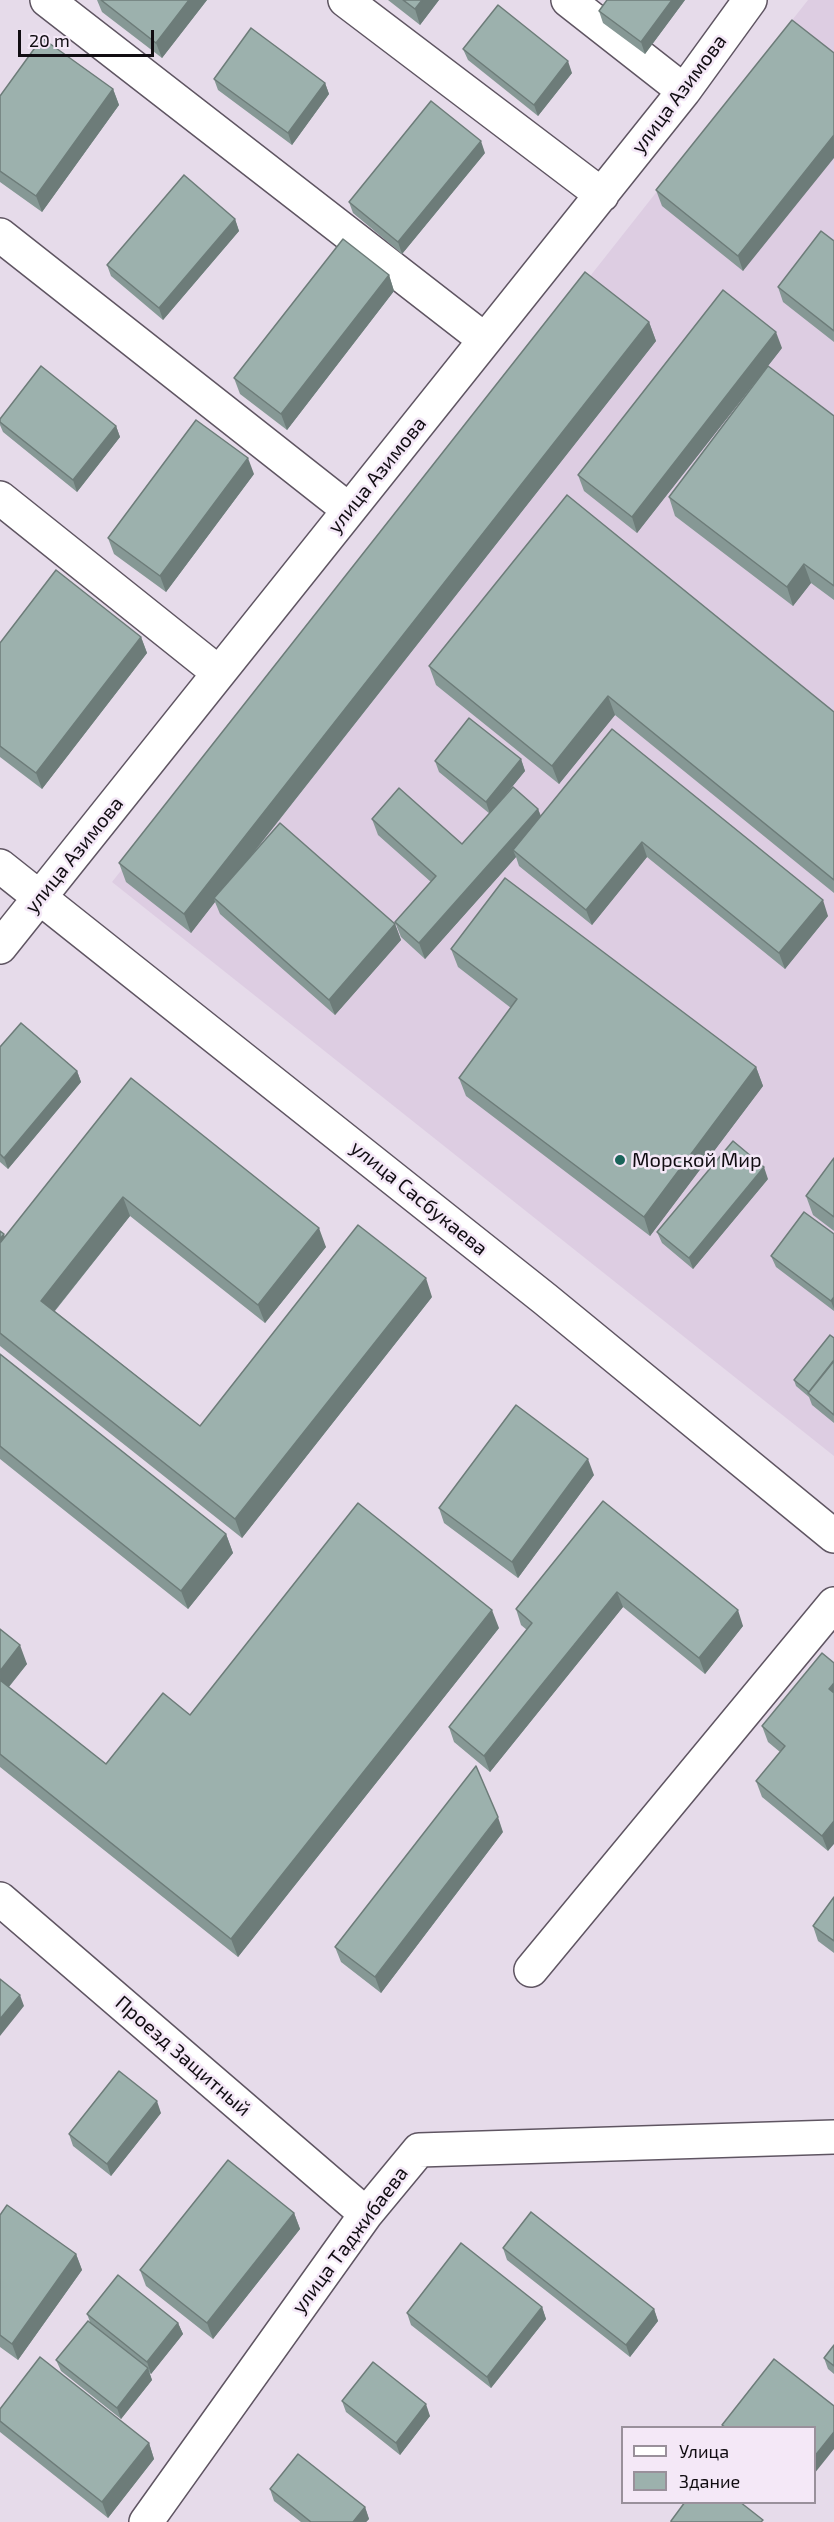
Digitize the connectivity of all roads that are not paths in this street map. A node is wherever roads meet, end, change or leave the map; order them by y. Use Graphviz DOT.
graph roads {
  1 [pos="47,0"];
  2 [pos="345,0"];
  3 [pos="568,0"];
  4 [pos="750,0"];
  5 [pos="684,91"];
  6 [pos="602,195"];
  7 [pos="0,235"];
  8 [pos="485,340"];
  9 [pos="0,498"];
  10 [pos="350,510"];
  11 [pos="219,673"];
  12 [pos="0,866"];
  13 [pos="40,896"];
  14 [pos="0,947"];
  15 [pos="834,1536"];
  16 [pos="834,1604"];
  17 [pos="0,1899"];
  18 [pos="531,1970"];
  19 [pos="834,2137"];
  20 [pos="366,2214"];
  21 [pos="146,2522"];
  1 -- 8 [label="street"];
  2 -- 6 [label="street"];
  3 -- 5 [label="street"];
  4 -- 5 [label="street, улица Азимова"];
  5 -- 6 [label="street, улица Азимова"];
  6 -- 8 [label="street, улица Азимова"];
  7 -- 10 [label="street"];
  8 -- 10 [label="street, улица Азимова"];
  9 -- 11 [label="street"];
  10 -- 11 [label="street, улица Азимова"];
  11 -- 13 [label="street, улица Азимова"];
  12 -- 13 [label="street, улица Сасбукаева"];
  13 -- 14 [label="street, улица Азимова"];
  13 -- 15 [label="street, улица Сасбукаева"];
  16 -- 18 [label="street"];
  17 -- 20 [label="street, Проезд Защитный"];
  19 -- 20 [label="street, улица Таджибаева"];
  20 -- 21 [label="street, улица Таджибаева"];
}
